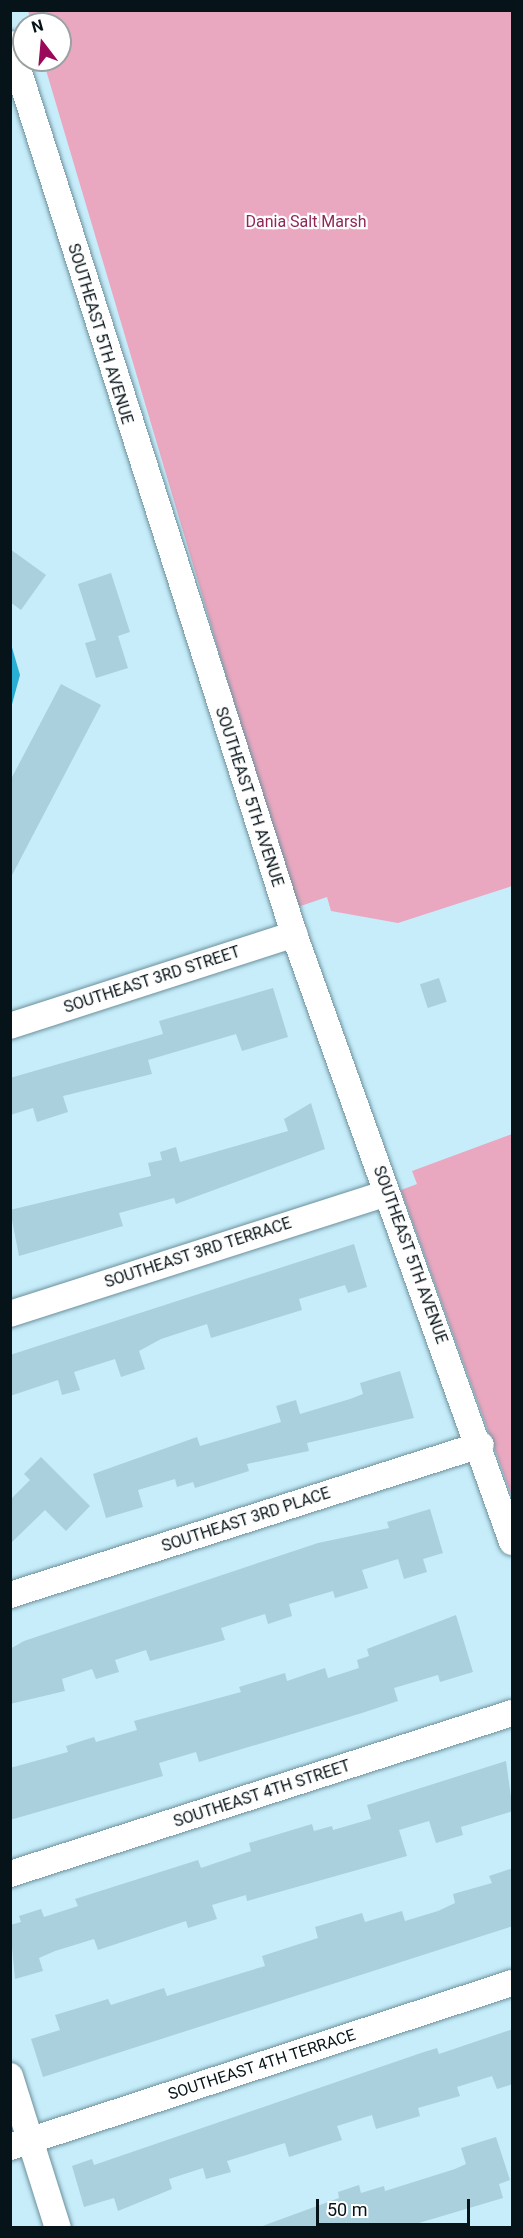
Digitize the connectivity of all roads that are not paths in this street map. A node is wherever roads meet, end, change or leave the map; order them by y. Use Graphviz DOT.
graph roads {
  1 [pos="10,44"];
  2 [pos="294,934"];
  3 [pos="10,1026"];
  4 [pos="386,1193"];
  5 [pos="10,1314"];
  6 [pos="481,1445"];
  7 [pos="513,1542"];
  8 [pos="10,1595"];
  9 [pos="513,1713"];
  10 [pos="10,1874"];
  11 [pos="513,1983"];
  12 [pos="10,2076"];
  13 [pos="21,2143"];
  14 [pos="58,2228"];
  1 -- 2 [label="street, SOUTHEAST 5TH AVENUE"];
  2 -- 3 [label="street, SOUTHEAST 3RD STREET"];
  2 -- 4 [label="street, SOUTHEAST 5TH AVENUE"];
  4 -- 5 [label="street, SOUTHEAST 3RD TERRACE"];
  4 -- 6 [label="street, SOUTHEAST 5TH AVENUE"];
  6 -- 7 [label="street, SOUTHEAST 5TH AVENUE"];
  6 -- 8 [label="street, SOUTHEAST 3RD PLACE"];
  9 -- 10 [label="street, SOUTHEAST 4TH STREET"];
  11 -- 13 [label="street, SOUTHEAST 4TH TERRACE"];
  12 -- 13 [label="street"];
  13 -- 14 [label="street"];
}
